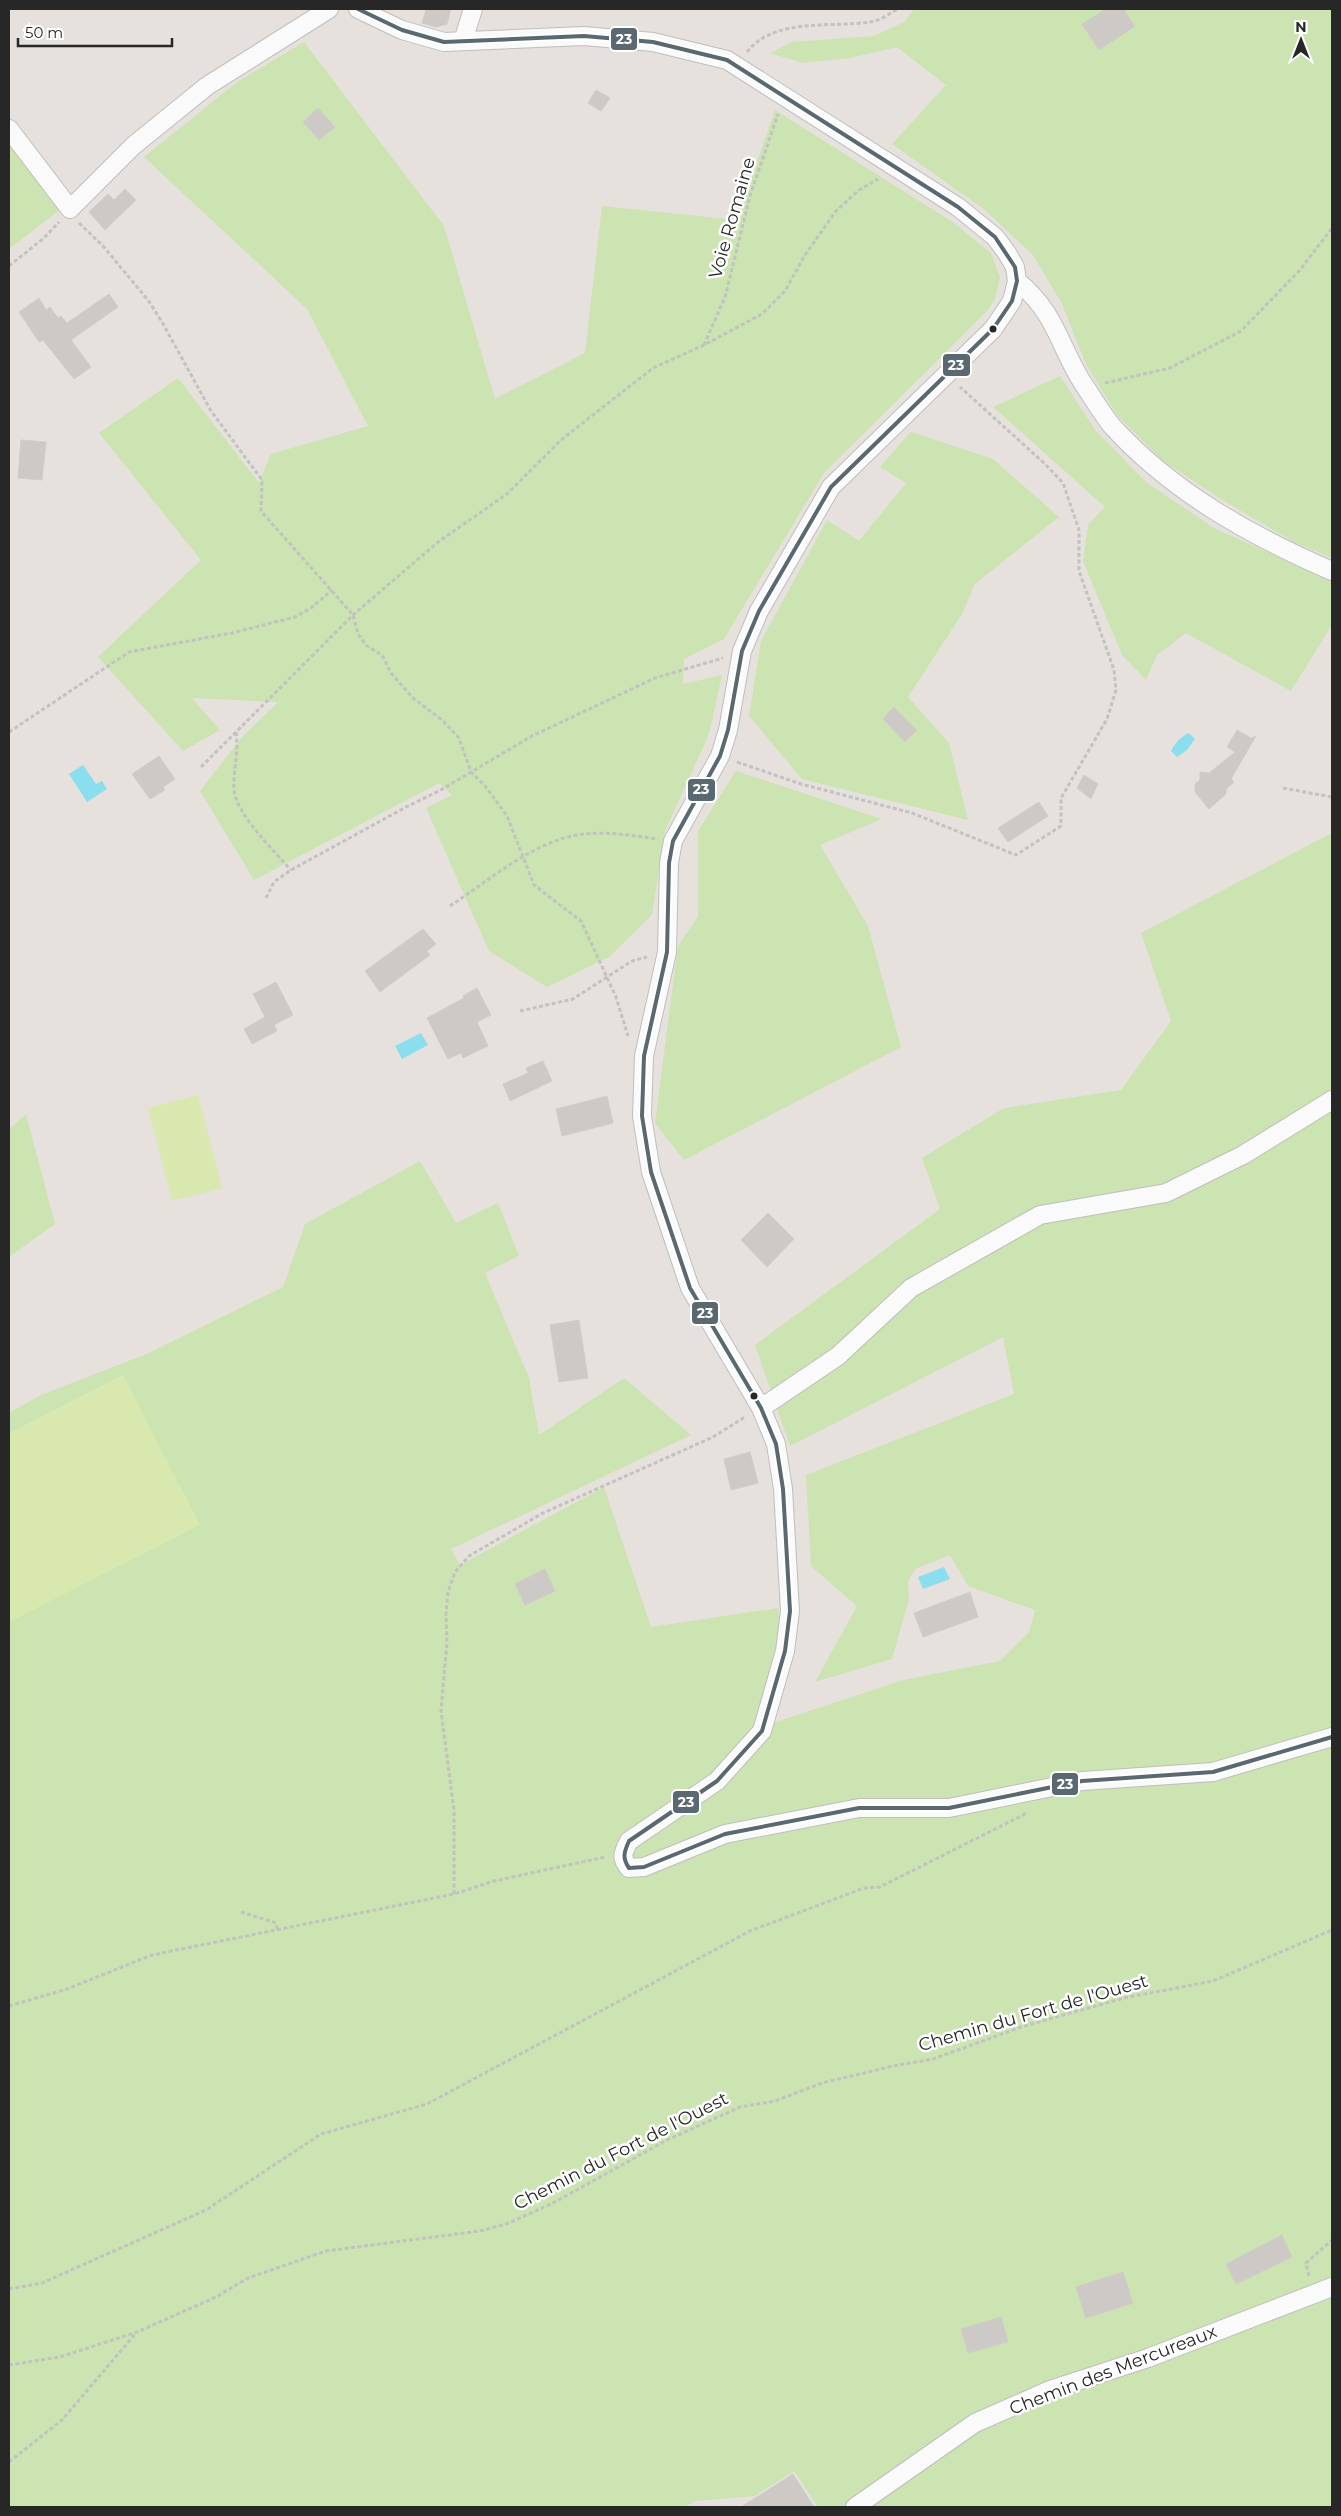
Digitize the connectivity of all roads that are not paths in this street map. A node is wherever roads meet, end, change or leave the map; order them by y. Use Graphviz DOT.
graph roads {
  1 [pos="329,9"];
  2 [pos="358,9"];
  3 [pos="473,9"];
  4 [pos="463,41"];
  5 [pos="9,129"];
  6 [pos="1017,281"];
  7 [pos="1332,570"];
  8 [pos="1332,1100"];
  9 [pos="761,1408"];
  10 [pos="1332,1737"];
  11 [pos="1332,2287"];
  12 [pos="855,2507"];
  1 -- 5 [label="street"];
  2 -- 4 [label="street"];
  3 -- 4 [label="street"];
  4 -- 6 [label="street"];
  6 -- 7 [label="street"];
  6 -- 9 [label="street"];
  8 -- 9 [label="street"];
  9 -- 10 [label="street"];
  11 -- 12 [label="street, Chemin des Mercureaux"];
}
